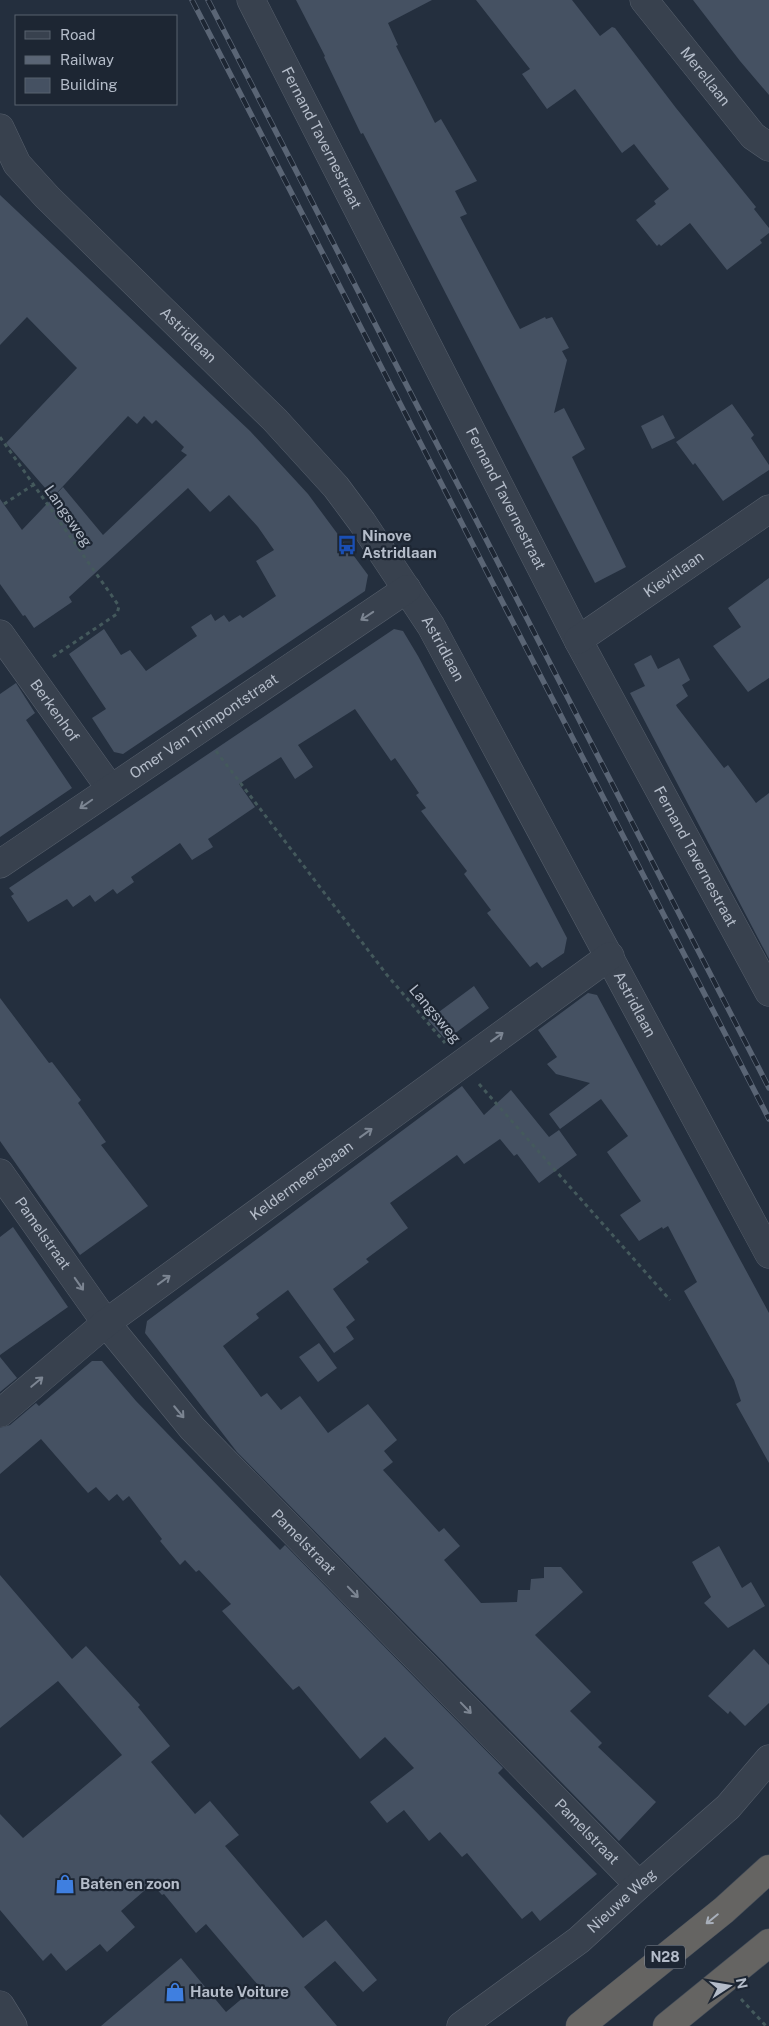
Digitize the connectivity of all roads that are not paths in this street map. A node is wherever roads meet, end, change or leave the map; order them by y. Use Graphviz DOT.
graph roads {
  1 [pos="251,0"];
  2 [pos="644,0"];
  3 [pos="0,128"];
  4 [pos="769,147"];
  5 [pos="9,169"];
  6 [pos="769,509"];
  7 [pos="407,589"];
  8 [pos="0,634"];
  9 [pos="578,640"];
  10 [pos="110,788"];
  11 [pos="0,864"];
  12 [pos="610,956"];
  13 [pos="769,992"];
  14 [pos="0,1173"];
  15 [pos="769,1254"];
  16 [pos="106,1323"];
  17 [pos="0,1413"];
  18 [pos="769,1759"];
  19 [pos="769,1870"];
  20 [pos="639,1885"];
  21 [pos="769,1943"];
  22 [pos="0,2005"];
  23 [pos="13,2026"];
  24 [pos="460,2026"];
  25 [pos="580,2026"];
  26 [pos="667,2026"];
  1 -- 9 [label="street, Fernand Tavernestraat"];
  2 -- 4 [label="street, Merellaan"];
  3 -- 5 [label="street, Astridlaan"];
  5 -- 7 [label="street, Astridlaan"];
  6 -- 9 [label="street, Kievitlaan"];
  7 -- 10 [label="street, Omer Van Trimpontstraat, one-way"];
  7 -- 12 [label="street, Astridlaan"];
  8 -- 10 [label="street, Berkenhof"];
  9 -- 13 [label="street, Fernand Tavernestraat"];
  10 -- 11 [label="street, Omer Van Trimpontstraat, one-way"];
  12 -- 15 [label="street, Astridlaan"];
  16 -- 12 [label="street, Keldermeersbaan, one-way"];
  14 -- 16 [label="street, Pamelstraat, one-way"];
  17 -- 16 [label="street, Keldermeersbaan, one-way"];
  16 -- 20 [label="street, Pamelstraat, one-way"];
  18 -- 20 [label="street, Nieuwe Weg"];
  19 -- 25 [label="highway, N28, one-way"];
  20 -- 24 [label="street, Nieuwe Weg"];
  21 -- 26 [label="highway"];
  22 -- 23 [label="street"];
}
